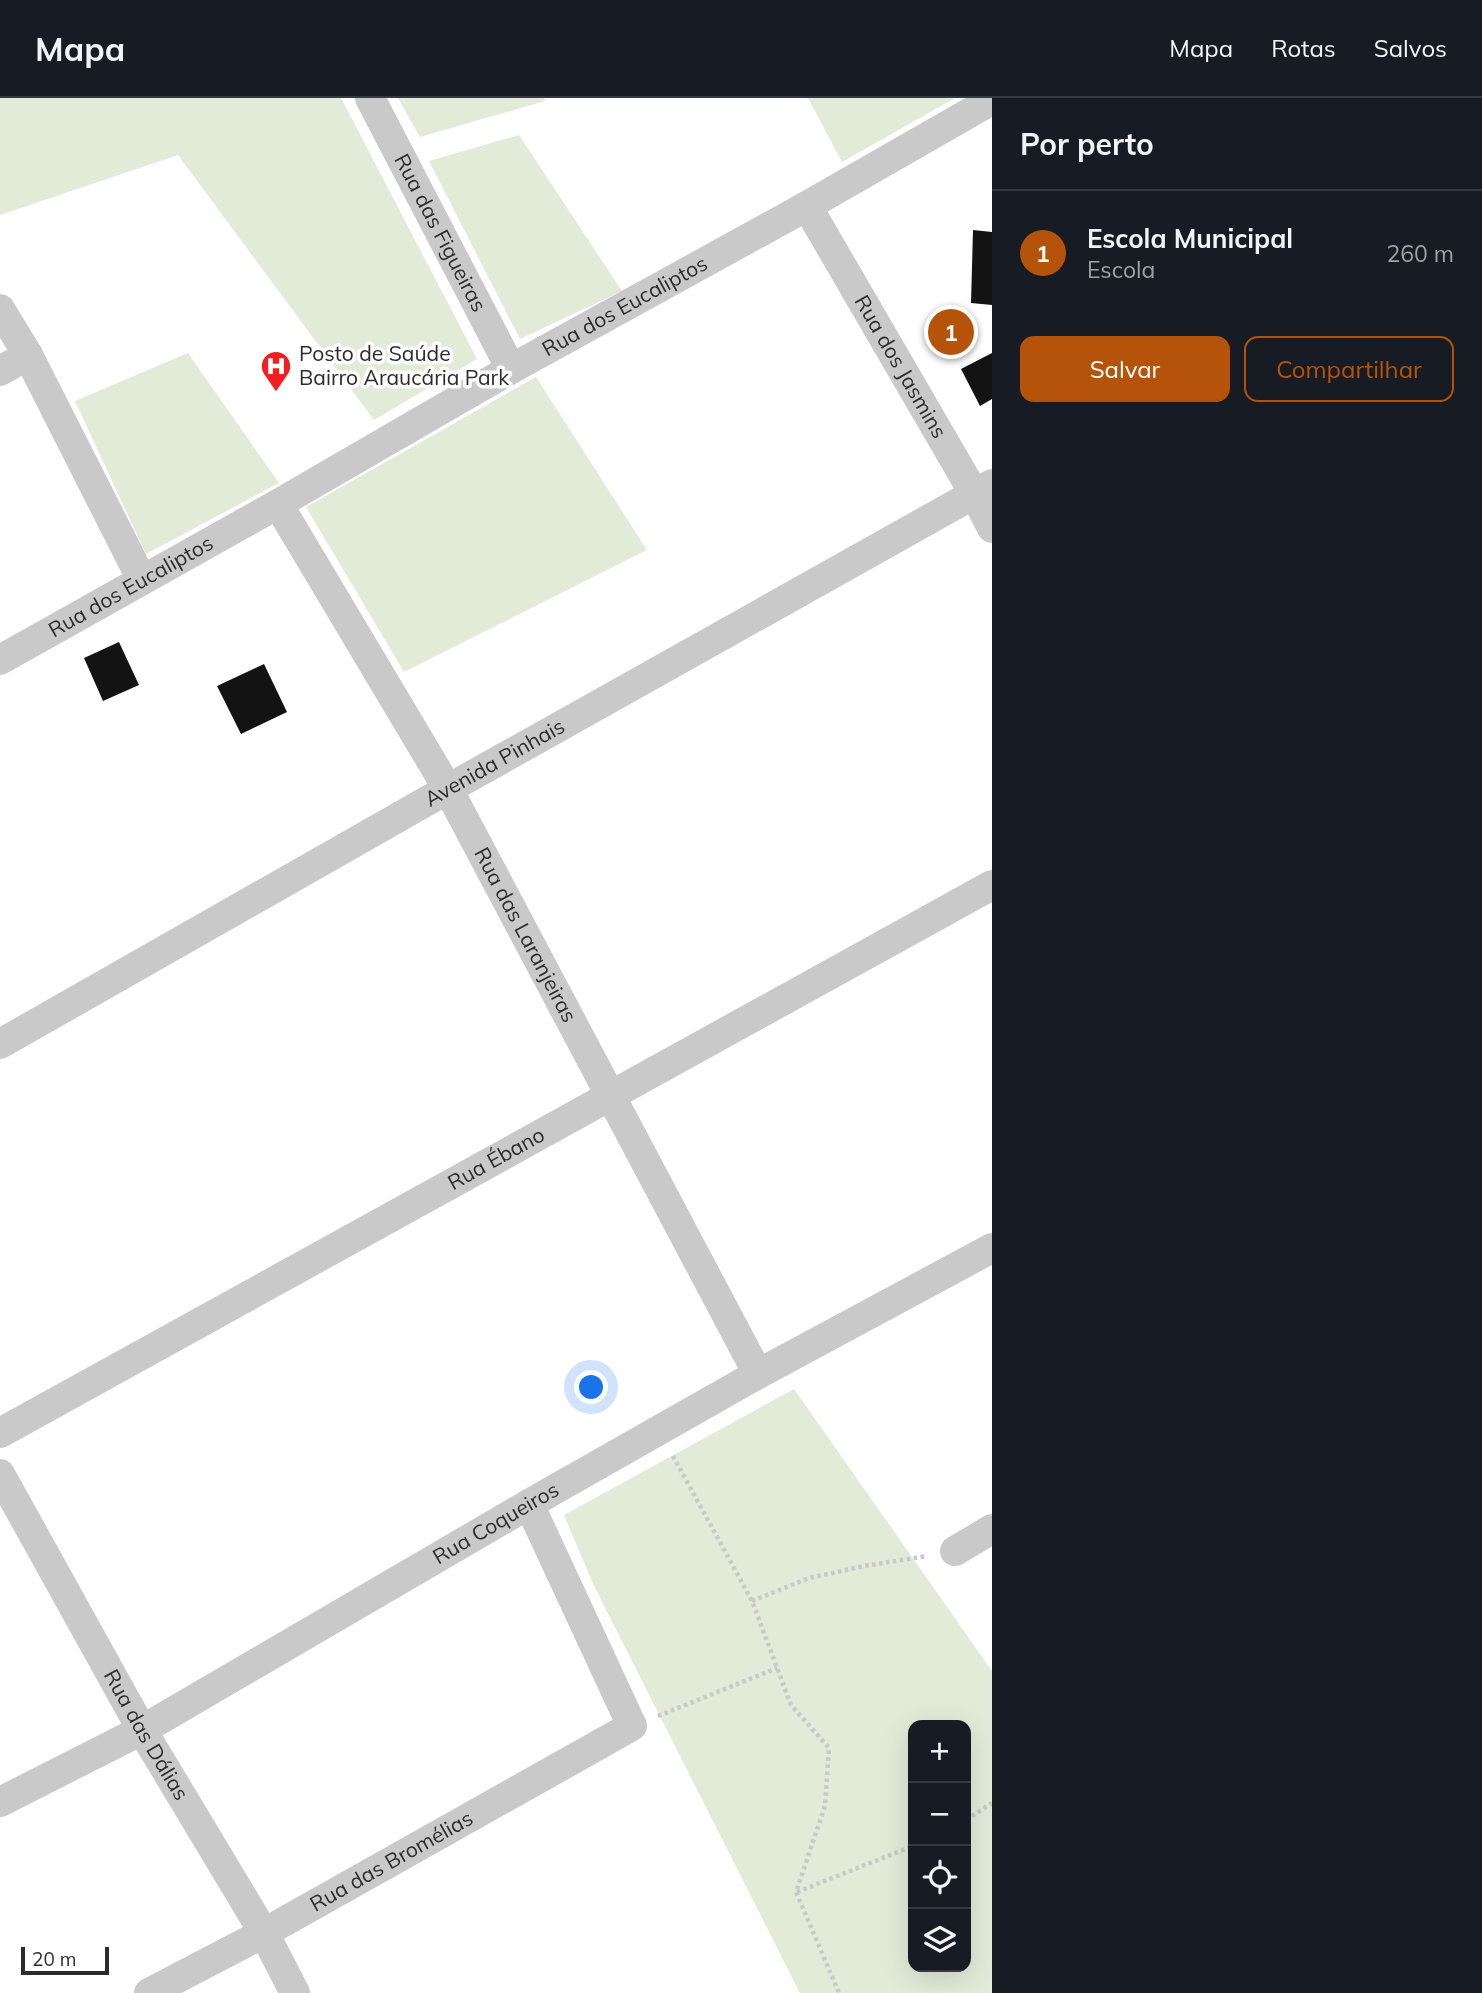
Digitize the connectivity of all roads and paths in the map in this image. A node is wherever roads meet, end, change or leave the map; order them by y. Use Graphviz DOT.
graph roads {
  1 [pos="370,98"];
  2 [pos="992,100"];
  3 [pos="807,206"];
  4 [pos="0,309"];
  5 [pos="28,355"];
  6 [pos="511,369"];
  7 [pos="0,371"];
  8 [pos="983,490"];
  9 [pos="278,504"];
  10 [pos="992,528"];
  11 [pos="142,580"];
  12 [pos="0,660"];
  13 [pos="448,789"];
  14 [pos="992,885"];
  15 [pos="0,1044"];
  16 [pos="610,1096"];
  17 [pos="992,1248"];
  18 [pos="758,1374"];
  19 [pos="659,1430"];
  20 [pos="0,1433"];
  21 [pos="0,1474"];
  22 [pos="529,1504"];
  23 [pos="992,1530"];
  24 [pos="955,1551"];
  25 [pos="752,1601"];
  26 [pos="777,1668"];
  27 [pos="632,1726"];
  28 [pos="142,1730"];
  29 [pos="0,1802"];
  30 [pos="992,1804"];
  31 [pos="971,1817"];
  32 [pos="908,1848"];
  33 [pos="796,1892"];
  34 [pos="264,1933"];
  35 [pos="149,1993"];
  36 [pos="295,1993"];
  37 [pos="839,1993"];
  1 -- 6 [label="street, Rua das Figueiras"];
  2 -- 3 [label="street, Rua dos Eucaliptos"];
  3 -- 6 [label="street, Rua dos Eucaliptos"];
  3 -- 8 [label="street, Rua dos Jasmins"];
  4 -- 5 [label="street"];
  5 -- 7 [label="street"];
  5 -- 11 [label="street"];
  6 -- 9 [label="street, Rua dos Eucaliptos"];
  8 -- 10 [label="street, Rua dos Jasmins"];
  8 -- 13 [label="street, Avenida Pinhais"];
  9 -- 11 [label="street, Rua dos Eucaliptos"];
  9 -- 13 [label="street, Rua das Laranjeiras"];
  11 -- 12 [label="street, Rua dos Eucaliptos"];
  13 -- 15 [label="street, Avenida Pinhais"];
  13 -- 16 [label="street, Rua das Laranjeiras"];
  14 -- 16 [label="street, Rua Ébano"];
  16 -- 18 [label="street, Rua das Laranjeiras"];
  16 -- 20 [label="street, Rua Ébano"];
  17 -- 18 [label="street, Rua Coqueiros"];
  18 -- 19 [label="street, Rua Coqueiros"];
  19 -- 22 [label="street, Rua Coqueiros"];
  19 -- 25 [label="path"];
  21 -- 28 [label="street, Rua das Dálias"];
  22 -- 27 [label="street"];
  22 -- 28 [label="street, Rua Coqueiros"];
  23 -- 24 [label="street"];
  24 -- 25 [label="path"];
  25 -- 26 [label="path"];
  26 -- 27 [label="path"];
  26 -- 33 [label="path"];
  27 -- 34 [label="street, Rua das Bromélias"];
  28 -- 29 [label="street, Rua Coqueiros"];
  28 -- 34 [label="street, Rua das Dálias"];
  30 -- 31 [label="path"];
  32 -- 33 [label="path"];
  33 -- 37 [label="path"];
  34 -- 35 [label="street, Rua das Bromélias"];
  34 -- 36 [label="street, Rua das Dálias"];
}
